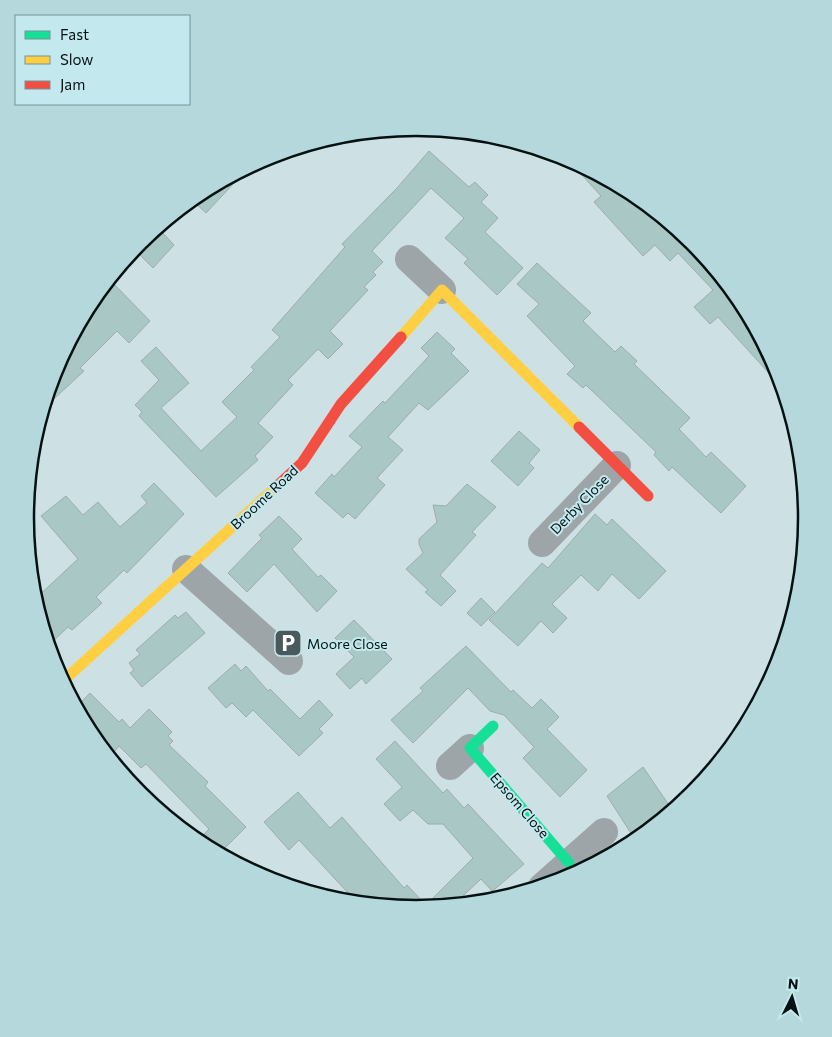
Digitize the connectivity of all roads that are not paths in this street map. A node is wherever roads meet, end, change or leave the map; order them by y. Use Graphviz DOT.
graph roads {
  1 [pos="409,259"];
  2 [pos="442,290"];
  3 [pos="617,465"];
  4 [pos="648,496"];
  5 [pos="542,543"];
  6 [pos="186,569"];
  7 [pos="289,660"];
  8 [pos="68,677"];
  9 [pos="493,726"];
  10 [pos="470,748"];
  11 [pos="450,766"];
  12 [pos="604,832"];
  13 [pos="570,863"];
  14 [pos="558,873"];
  1 -- 2 [label="street"];
  2 -- 3 [label="street"];
  2 -- 6 [label="street, Broome Road"];
  3 -- 4 [label="street"];
  3 -- 5 [label="street, Derby Close"];
  6 -- 7 [label="street"];
  6 -- 8 [label="street, Broome Road"];
  9 -- 10 [label="street"];
  10 -- 11 [label="street"];
  10 -- 13 [label="street, Epsom Close"];
  12 -- 13 [label="street"];
  13 -- 14 [label="street"];
}
